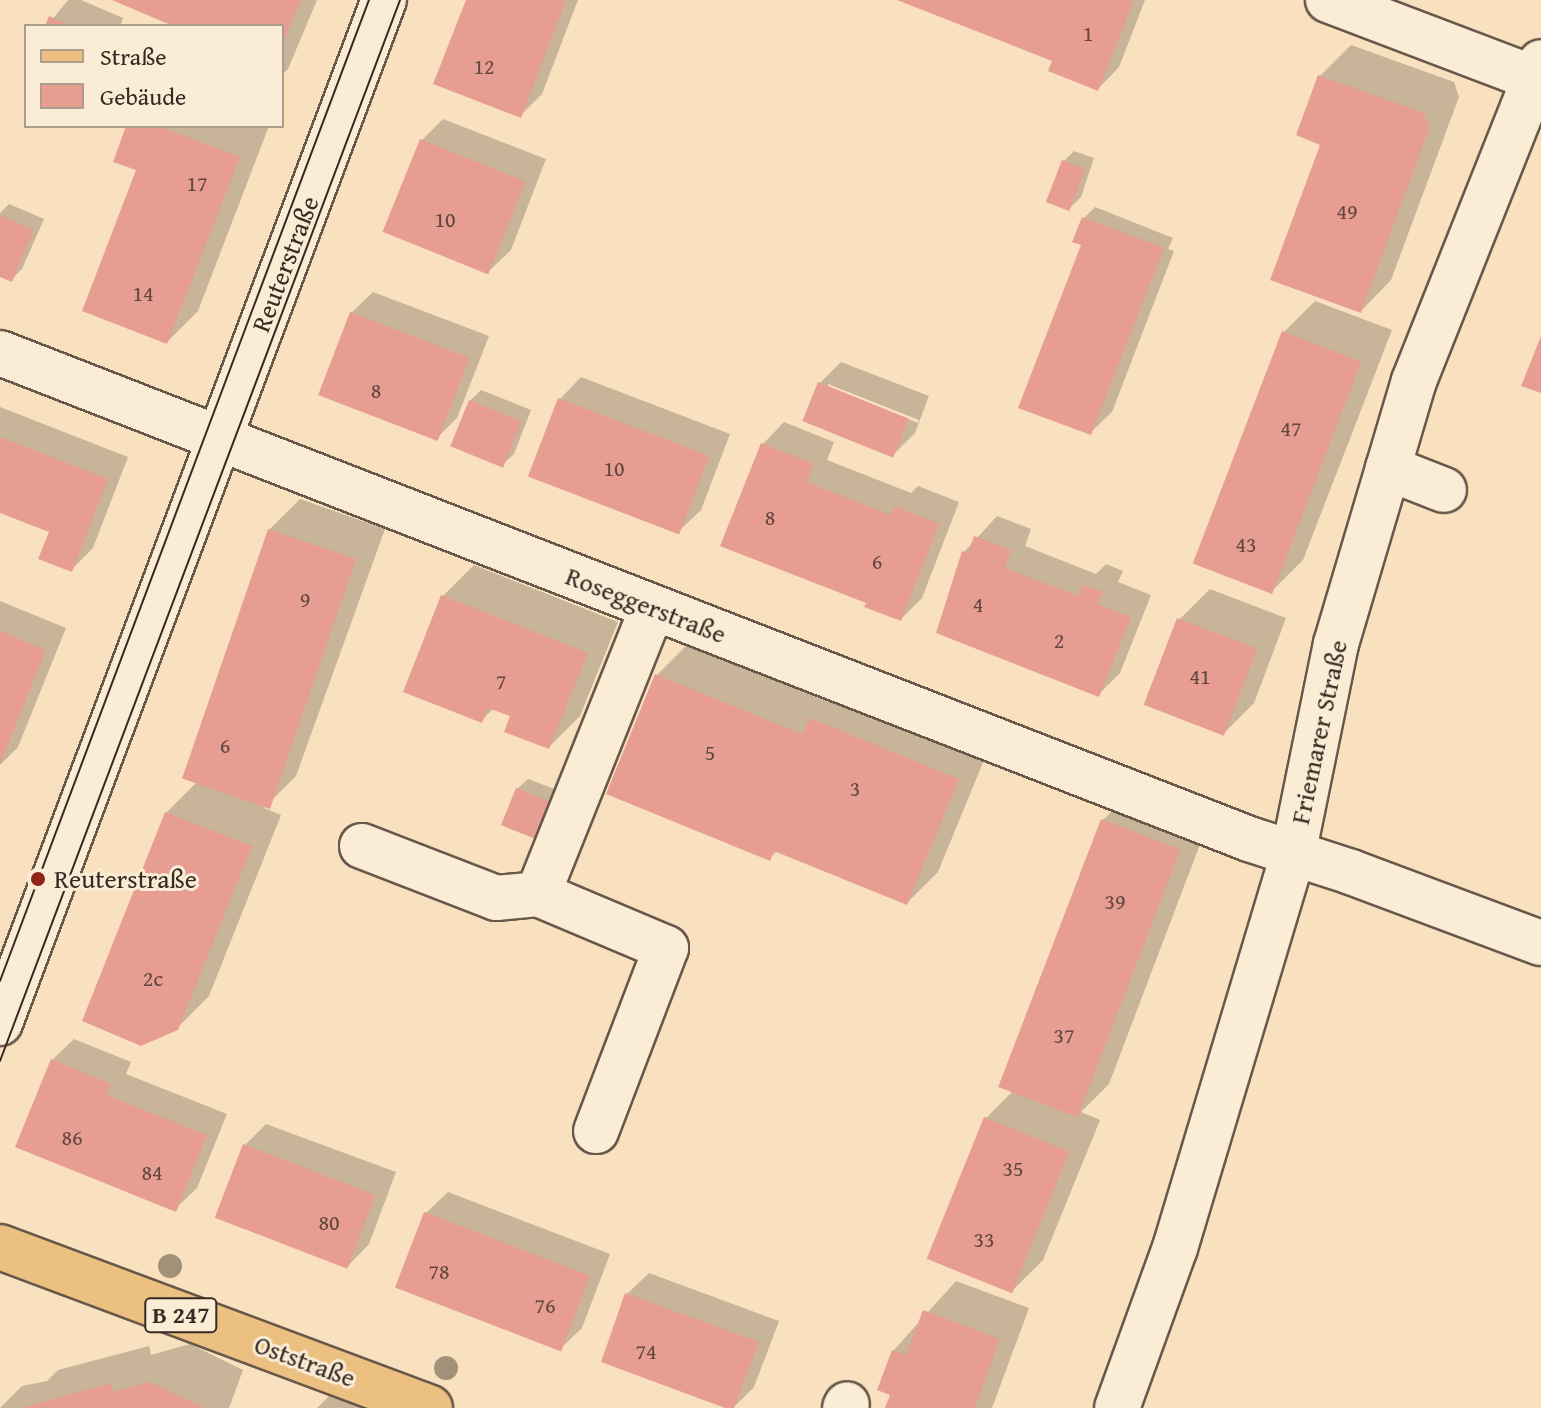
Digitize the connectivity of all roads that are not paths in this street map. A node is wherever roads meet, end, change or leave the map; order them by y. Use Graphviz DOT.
graph roads {
  1 [pos="384,0"];
  2 [pos="1328,0"];
  3 [pos="1537,70"];
  4 [pos="0,353"];
  5 [pos="219,438"];
  6 [pos="1388,468"];
  7 [pos="1444,490"];
  8 [pos="653,607"];
  9 [pos="362,846"];
  10 [pos="1293,855"];
  11 [pos="538,894"];
  12 [pos="1541,943"];
  13 [pos="0,1023"];
  14 [pos="596,1131"];
  15 [pos="0,1247"];
  16 [pos="430,1408"];
  17 [pos="1117,1408"];
  1 -- 5 [label="street, Reuterstraße"];
  2 -- 3 [label="street"];
  3 -- 6 [label="street, Friemarer Straße"];
  4 -- 5 [label="street, Roseggerstraße"];
  5 -- 8 [label="street, Roseggerstraße"];
  5 -- 13 [label="street, Reuterstraße"];
  6 -- 7 [label="street"];
  6 -- 10 [label="street, Friemarer Straße"];
  8 -- 10 [label="street, Roseggerstraße"];
  8 -- 11 [label="street"];
  9 -- 11 [label="street"];
  10 -- 12 [label="street, Roseggerstraße"];
  10 -- 17 [label="street, Friemarer Straße"];
  11 -- 14 [label="street"];
  15 -- 16 [label="main road, Oststraße / B 247"];
}
